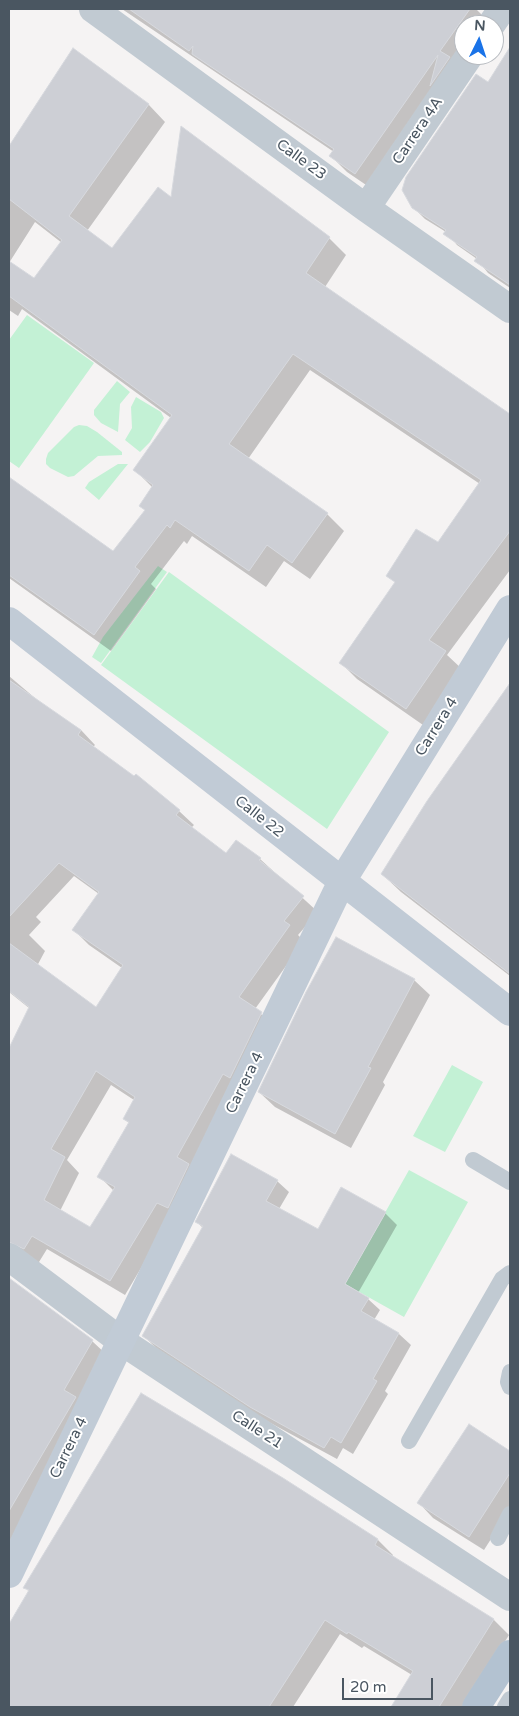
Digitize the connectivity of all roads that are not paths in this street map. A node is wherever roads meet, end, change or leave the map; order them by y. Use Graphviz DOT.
graph roads {
  1 [pos="93,9"];
  2 [pos="463,65"];
  3 [pos="366,208"];
  4 [pos="510,309"];
  5 [pos="510,608"];
  6 [pos="9,621"];
  7 [pos="342,881"];
  8 [pos="510,1012"];
  9 [pos="473,1160"];
  10 [pos="510,1182"];
  11 [pos="9,1257"];
  12 [pos="510,1273"];
  13 [pos="121,1341"];
  14 [pos="510,1372"];
  15 [pos="510,1387"];
  16 [pos="409,1441"];
  17 [pos="510,1514"];
  18 [pos="498,1538"];
  19 [pos="9,1574"];
  20 [pos="510,1597"];
  21 [pos="510,1654"];
  22 [pos="510,1699"];
  23 [pos="476,1707"];
  24 [pos="505,1707"];
  1 -- 3 [label="street, Calle 23"];
  2 -- 3 [label="street, Carrera 4A"];
  3 -- 4 [label="street, Calle 23"];
  5 -- 7 [label="street, Carrera 4"];
  6 -- 7 [label="street, Calle 22"];
  7 -- 8 [label="street, Calle 22"];
  7 -- 13 [label="street, Carrera 4"];
  9 -- 10 [label="lane"];
  11 -- 13 [label="street, Calle 21"];
  12 -- 16 [label="lane"];
  13 -- 19 [label="street, Carrera 4"];
  13 -- 20 [label="street, Calle 21"];
  14 -- 15 [label="lane"];
  17 -- 18 [label="lane"];
  21 -- 23 [label="main road"];
  22 -- 24 [label="lane"];
}
